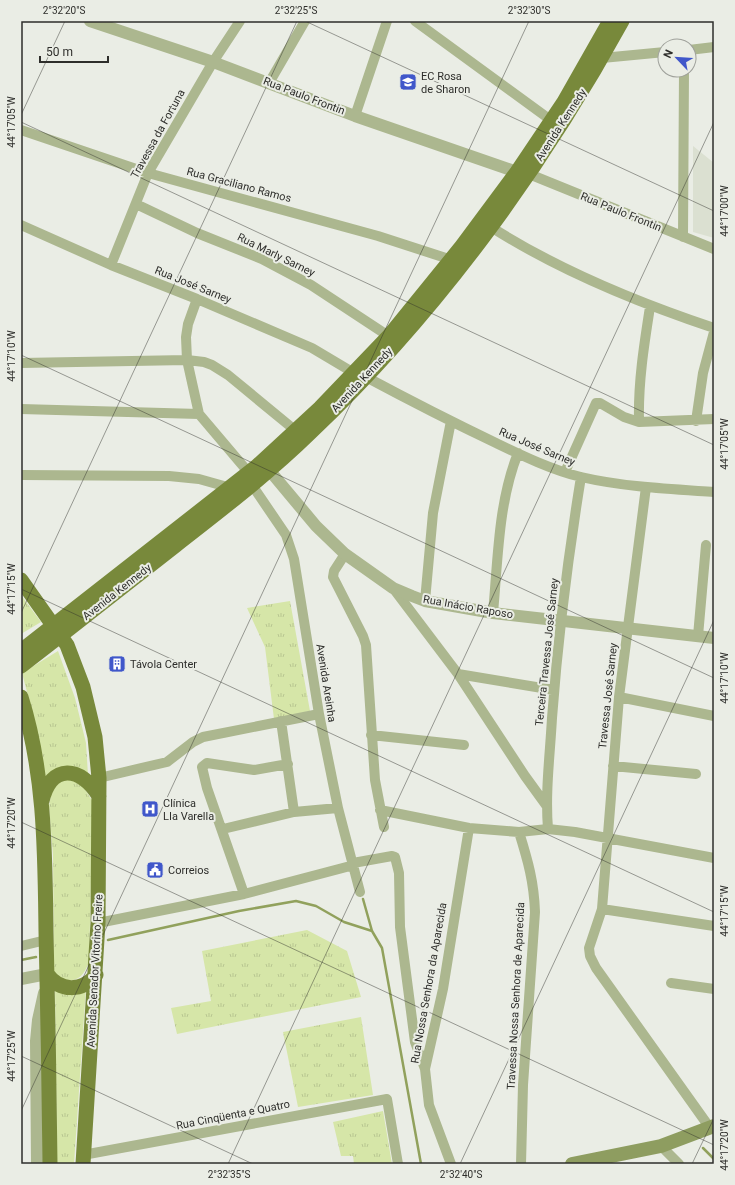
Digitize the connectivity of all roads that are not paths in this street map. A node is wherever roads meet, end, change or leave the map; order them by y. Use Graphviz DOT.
graph roads {
  1 [pos="90,21"];
  2 [pos="304,21"];
  3 [pos="388,21"];
  4 [pos="415,21"];
  5 [pos="610,21"];
  6 [pos="622,21"];
  7 [pos="238,22"];
  8 [pos="714,46"];
  9 [pos="697,49"];
  10 [pos="657,53"];
  11 [pos="602,58"];
  12 [pos="213,62"];
  13 [pos="684,78"];
  14 [pos="270,83"];
  15 [pos="355,116"];
  16 [pos="552,121"];
  17 [pos="21,130"];
  18 [pos="148,173"];
  19 [pos="523,173"];
  20 [pos="136,204"];
  21 [pos="21,225"];
  22 [pos="491,228"];
  23 [pos="683,237"];
  24 [pos="714,248"];
  25 [pos="452,260"];
  26 [pos="111,265"];
  27 [pos="197,299"];
  28 [pos="650,307"];
  29 [pos="714,328"];
  30 [pos="714,332"];
  31 [pos="393,339"];
  32 [pos="187,360"];
  33 [pos="21,363"];
  34 [pos="360,375"];
  35 [pos="21,409"];
  36 [pos="199,414"];
  37 [pos="714,419"];
  38 [pos="450,421"];
  39 [pos="696,421"];
  40 [pos="639,422"];
  41 [pos="296,431"];
  42 [pos="518,453"];
  43 [pos="270,471"];
  44 [pos="565,472"];
  45 [pos="21,475"];
  46 [pos="581,477"];
  47 [pos="251,479"];
  48 [pos="646,487"];
  49 [pos="231,488"];
  50 [pos="714,492"];
  51 [pos="706,545"];
  52 [pos="345,554"];
  53 [pos="21,580"];
  54 [pos="393,588"];
  55 [pos="425,601"];
  56 [pos="493,613"];
  57 [pos="561,621"];
  58 [pos="627,628"];
  59 [pos="58,631"];
  60 [pos="698,636"];
  61 [pos="714,638"];
  62 [pos="21,651"];
  63 [pos="21,666"];
  64 [pos="458,674"];
  65 [pos="554,690"];
  66 [pos="21,697"];
  67 [pos="619,697"];
  68 [pos="319,714"];
  69 [pos="714,716"];
  70 [pos="281,721"];
  71 [pos="371,735"];
  72 [pos="464,745"];
  73 [pos="288,764"];
  74 [pos="613,766"];
  75 [pos="696,774"];
  76 [pos="99,778"];
  77 [pos="99,796"];
  78 [pos="41,802"];
  79 [pos="546,805"];
  80 [pos="338,808"];
  81 [pos="380,810"];
  82 [pos="294,812"];
  83 [pos="384,827"];
  84 [pos="469,828"];
  85 [pos="223,829"];
  86 [pos="548,829"];
  87 [pos="519,832"];
  88 [pos="609,837"];
  89 [pos="714,858"];
  90 [pos="353,864"];
  91 [pos="360,892"];
  92 [pos="244,894"];
  93 [pos="602,909"];
  94 [pos="98,923"];
  95 [pos="714,926"];
  96 [pos="46,940"];
  97 [pos="21,946"];
  98 [pos="96,975"];
  99 [pos="48,977"];
  100 [pos="21,978"];
  101 [pos="671,983"];
  102 [pos="714,989"];
  103 [pos="425,1069"];
  104 [pos="712,1127"];
  105 [pos="661,1146"];
  106 [pos="83,1160"];
  107 [pos="37,1164"];
  108 [pos="50,1164"];
  109 [pos="398,1164"];
  110 [pos="451,1164"];
  111 [pos="521,1164"];
  112 [pos="572,1164"];
  113 [pos="679,1164"];
  1 -- 12 [label="street, Rua Paulo Frontin"];
  2 -- 14 [label="street"];
  3 -- 15 [label="street"];
  4 -- 16 [label="street"];
  5 -- 16 [label="main road, Avenida Kennedy"];
  6 -- 11 [label="main road, Avenida Kennedy"];
  7 -- 12 [label="street, Travessa da Fortuna"];
  8 -- 9 [label="street"];
  10 -- 11 [label="street"];
  11 -- 19 [label="main road, Avenida Kennedy"];
  12 -- 14 [label="street, Rua Paulo Frontin"];
  12 -- 18 [label="street, Travessa da Fortuna"];
  13 -- 23 [label="street"];
  14 -- 15 [label="street, Rua Paulo Frontin"];
  15 -- 19 [label="street, Rua Paulo Frontin"];
  16 -- 19 [label="main road, Avenida Kennedy"];
  17 -- 18 [label="street, Rua Graciliano Ramos"];
  18 -- 20 [label="street, Travessa da Fortuna"];
  18 -- 25 [label="street, Rua Graciliano Ramos"];
  19 -- 22 [label="main road, Avenida Kennedy"];
  19 -- 23 [label="street, Rua Paulo Frontin"];
  19 -- 25 [label="main road, Avenida Kennedy"];
  20 -- 26 [label="street, Travessa da Fortuna"];
  20 -- 31 [label="street, Rua Marly Sarney"];
  21 -- 26 [label="street, Rua José Sarney"];
  22 -- 28 [label="street"];
  22 -- 31 [label="main road, Avenida Kennedy"];
  23 -- 24 [label="street, Rua Paulo Frontin"];
  25 -- 31 [label="main road, Avenida Kennedy"];
  26 -- 27 [label="street, Rua José Sarney"];
  27 -- 32 [label="street"];
  27 -- 34 [label="street, Rua José Sarney"];
  28 -- 29 [label="street"];
  28 -- 40 [label="street"];
  30 -- 39 [label="street"];
  31 -- 34 [label="main road, Avenida Kennedy"];
  32 -- 33 [label="street"];
  32 -- 36 [label="street"];
  32 -- 41 [label="street"];
  34 -- 38 [label="street, Rua José Sarney"];
  34 -- 41 [label="main road, Avenida Kennedy"];
  34 -- 43 [label="main road, Avenida Kennedy"];
  35 -- 36 [label="street"];
  36 -- 47 [label="street, Avenida Areinha"];
  37 -- 39 [label="street"];
  38 -- 42 [label="street, Rua José Sarney"];
  38 -- 55 [label="street"];
  39 -- 40 [label="street"];
  40 -- 44 [label="street"];
  41 -- 47 [label="main road, Avenida Kennedy"];
  42 -- 44 [label="street, Rua José Sarney"];
  42 -- 56 [label="street"];
  43 -- 47 [label="main road, Avenida Kennedy"];
  43 -- 52 [label="street, Rua Inácio Raposo"];
  44 -- 46 [label="street, Rua José Sarney"];
  45 -- 49 [label="street"];
  46 -- 48 [label="street, Rua José Sarney"];
  46 -- 57 [label="street, Terceira Travessa José Sarney"];
  47 -- 49 [label="main road, Avenida Kennedy"];
  47 -- 59 [label="main road, Avenida Kennedy"];
  47 -- 68 [label="street, Avenida Areinha"];
  48 -- 50 [label="street, Rua José Sarney"];
  48 -- 58 [label="street, Travessa José Sarney"];
  49 -- 59 [label="main road, Avenida Kennedy"];
  51 -- 60 [label="street"];
  52 -- 54 [label="street, Rua Inácio Raposo"];
  52 -- 71 [label="street"];
  53 -- 59 [label="main road, Avenida Senador Vitorino Freire"];
  54 -- 55 [label="street, Rua Inácio Raposo"];
  54 -- 64 [label="street"];
  55 -- 56 [label="street, Rua Inácio Raposo"];
  56 -- 57 [label="street, Rua Inácio Raposo"];
  57 -- 58 [label="street, Rua Inácio Raposo"];
  57 -- 65 [label="street, Terceira Travessa José Sarney"];
  58 -- 60 [label="street, Rua Inácio Raposo"];
  58 -- 67 [label="street, Travessa José Sarney"];
  59 -- 62 [label="main road, Avenida Kennedy"];
  59 -- 63 [label="main road, Avenida Kennedy"];
  59 -- 76 [label="main road, Avenida Senador Vitorino Freire"];
  60 -- 61 [label="street, Rua Inácio Raposo"];
  64 -- 65 [label="street"];
  64 -- 79 [label="street"];
  65 -- 79 [label="street, Terceira Travessa José Sarney"];
  66 -- 78 [label="main road"];
  67 -- 69 [label="street"];
  67 -- 74 [label="street, Travessa José Sarney"];
  68 -- 70 [label="street"];
  68 -- 80 [label="street, Avenida Areinha"];
  70 -- 73 [label="street"];
  70 -- 76 [label="street"];
  71 -- 72 [label="street"];
  71 -- 81 [label="street"];
  73 -- 82 [label="street"];
  73 -- 85 [label="street"];
  74 -- 75 [label="street"];
  74 -- 88 [label="street, Travessa José Sarney"];
  76 -- 77 [label="main road, Avenida Senador Vitorino Freire"];
  77 -- 78 [label="main road"];
  77 -- 94 [label="main road, Avenida Senador Vitorino Freire"];
  78 -- 96 [label="main road"];
  79 -- 86 [label="street, Terceira Travessa José Sarney"];
  80 -- 82 [label="street"];
  80 -- 90 [label="street, Avenida Areinha"];
  81 -- 83 [label="street"];
  81 -- 84 [label="street"];
  82 -- 85 [label="street"];
  84 -- 87 [label="street"];
  84 -- 103 [label="street, Rua Nossa Senhora da Aparecida"];
  85 -- 92 [label="street"];
  86 -- 87 [label="street"];
  86 -- 88 [label="street"];
  87 -- 111 [label="street, Travessa Nossa Senhora de Aparecida"];
  88 -- 89 [label="street"];
  88 -- 93 [label="street, Travessa José Sarney"];
  90 -- 91 [label="street, Avenida Areinha"];
  90 -- 92 [label="street"];
  90 -- 103 [label="street"];
  92 -- 94 [label="street"];
  93 -- 95 [label="street"];
  93 -- 104 [label="street"];
  94 -- 98 [label="main road, Avenida Senador Vitorino Freire"];
  96 -- 97 [label="street"];
  96 -- 99 [label="main road"];
  98 -- 99 [label="main road"];
  98 -- 106 [label="main road, Avenida Senador Vitorino Freire"];
  99 -- 100 [label="street"];
  99 -- 107 [label="street"];
  99 -- 108 [label="main road"];
  101 -- 102 [label="street"];
  103 -- 110 [label="street, Rua Nossa Senhora da Aparecida"];
  104 -- 105 [label="main road"];
  105 -- 112 [label="main road"];
  105 -- 113 [label="street"];
  106 -- 109 [label="street, Rua Cinqüenta e Quatro"];
}
